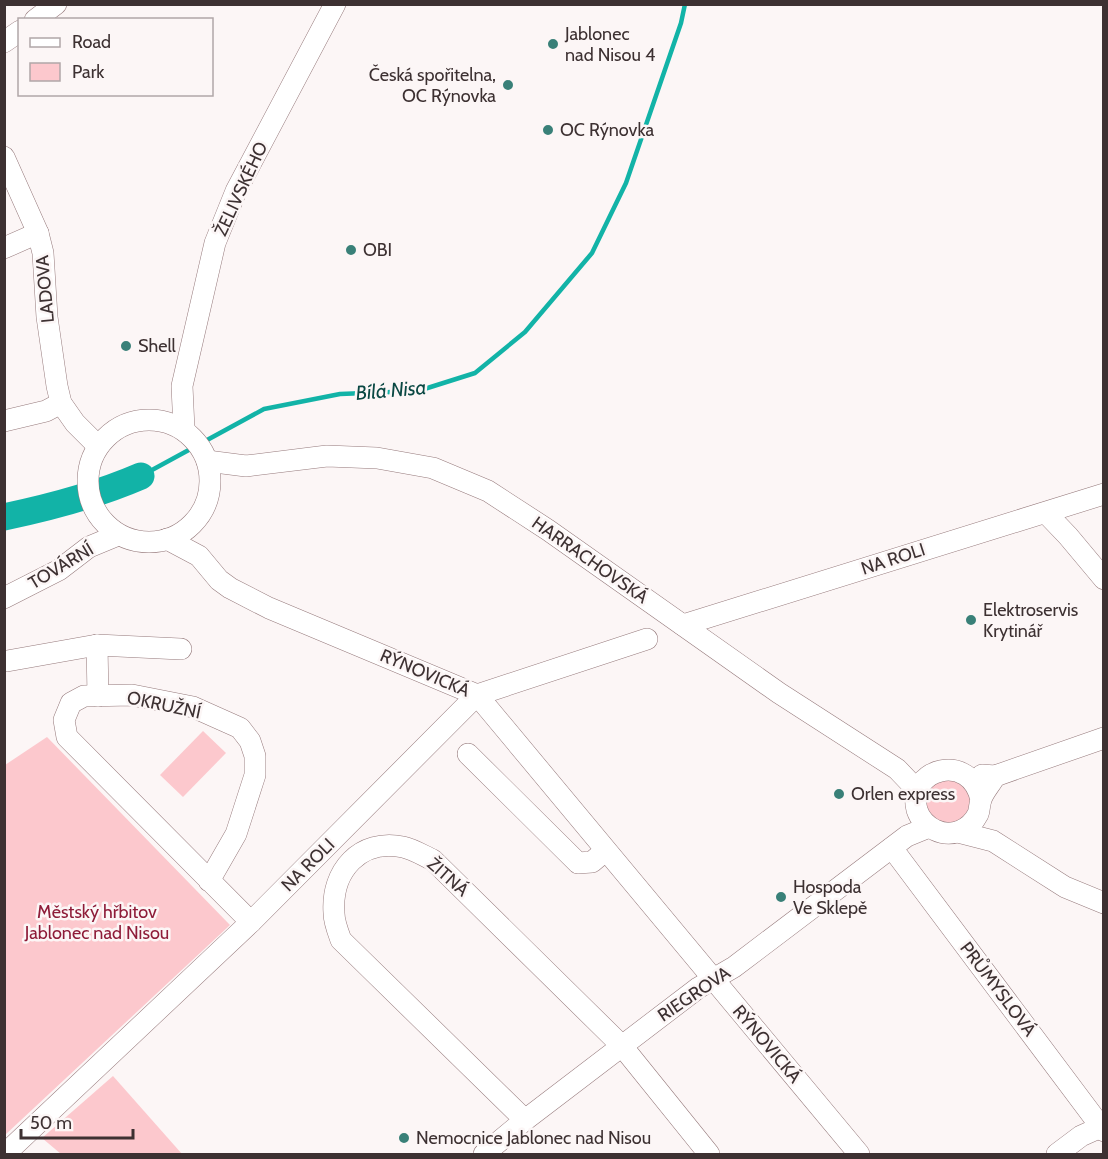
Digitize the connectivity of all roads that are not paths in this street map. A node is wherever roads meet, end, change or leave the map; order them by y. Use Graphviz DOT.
graph roads {
  1 [pos="56,4"];
  2 [pos="335,4"];
  3 [pos="38,18"];
  4 [pos="18,32"];
  5 [pos="4,42"];
  6 [pos="4,157"];
  7 [pos="38,233"];
  8 [pos="4,248"];
  9 [pos="182,386"];
  10 [pos="61,403"];
  11 [pos="4,421"];
  12 [pos="159,421"];
  13 [pos="186,432"];
  14 [pos="106,439"];
  15 [pos="207,461"];
  16 [pos="246,466"];
  17 [pos="210,483"];
  18 [pos="1104,494"];
  19 [pos="1046,513"];
  20 [pos="98,514"];
  21 [pos="198,517"];
  22 [pos="118,535"];
  23 [pos="167,539"];
  24 [pos="89,547"];
  25 [pos="199,556"];
  26 [pos="1104,579"];
  27 [pos="4,598"];
  28 [pos="683,625"];
  29 [pos="647,639"];
  30 [pos="97,645"];
  31 [pos="181,649"];
  32 [pos="7,661"];
  33 [pos="477,695"];
  34 [pos="98,696"];
  35 [pos="1104,738"];
  36 [pos="468,754"];
  37 [pos="965,774"];
  38 [pos="995,776"];
  39 [pos="923,801"];
  40 [pos="980,805"];
  41 [pos="958,832"];
  42 [pos="993,841"];
  43 [pos="899,842"];
  44 [pos="605,851"];
  45 [pos="209,881"];
  46 [pos="1104,903"];
  47 [pos="251,922"];
  48 [pos="713,979"];
  49 [pos="622,1046"];
  50 [pos="525,1120"];
  51 [pos="1102,1129"];
  52 [pos="485,1154"];
  53 [pos="5,1155"];
  54 [pos="709,1155"];
  55 [pos="859,1155"];
  56 [pos="1058,1155"];
  1 -- 3 [label="street"];
  2 -- 9 [label="street, ŽELIVSKÉHO"];
  4 -- 5 [label="street"];
  6 -- 7 [label="street, LADOVA"];
  7 -- 8 [label="street"];
  7 -- 10 [label="street, LADOVA"];
  9 -- 12 [label="street, ŽELIVSKÉHO"];
  9 -- 13 [label="street, ŽELIVSKÉHO"];
  10 -- 11 [label="street"];
  10 -- 14 [label="street, LADOVA"];
  12 -- 13 [label="street"];
  12 -- 14 [label="street"];
  13 -- 15 [label="street"];
  14 -- 20 [label="street"];
  15 -- 16 [label="street, HARRACHOVSKÁ"];
  15 -- 17 [label="street"];
  16 -- 17 [label="street, HARRACHOVSKÁ"];
  16 -- 28 [label="street, HARRACHOVSKÁ"];
  17 -- 21 [label="street"];
  18 -- 19 [label="street, NA ROLI"];
  19 -- 26 [label="street"];
  19 -- 28 [label="street, NA ROLI"];
  20 -- 22 [label="street"];
  20 -- 24 [label="street"];
  21 -- 23 [label="street"];
  21 -- 25 [label="street"];
  22 -- 23 [label="street"];
  22 -- 24 [label="street, TOVÁRNÍ"];
  23 -- 25 [label="street, RÝNOVICKÁ"];
  24 -- 27 [label="street, TOVÁRNÍ"];
  25 -- 33 [label="street, RÝNOVICKÁ"];
  28 -- 39 [label="street, HARRACHOVSKÁ"];
  29 -- 33 [label="street, NA ROLI"];
  30 -- 31 [label="street"];
  30 -- 32 [label="street"];
  30 -- 34 [label="street"];
  33 -- 44 [label="street, RÝNOVICKÁ"];
  33 -- 47 [label="street, NA ROLI"];
  34 -- 45 [label="street, OKRUŽNÍ"];
  34 -- 45 [label="street, OKRUŽNÍ"];
  35 -- 38 [label="street"];
  36 -- 44 [label="street"];
  37 -- 38 [label="street"];
  37 -- 39 [label="street"];
  37 -- 40 [label="street"];
  38 -- 40 [label="street"];
  39 -- 41 [label="street"];
  39 -- 43 [label="street"];
  40 -- 41 [label="street"];
  40 -- 42 [label="street"];
  41 -- 42 [label="street"];
  42 -- 46 [label="street"];
  43 -- 48 [label="street, RIEGROVA"];
  43 -- 51 [label="street, PRŮMYSLOVÁ"];
  44 -- 48 [label="street, RÝNOVICKÁ"];
  45 -- 47 [label="street, OKRUŽNÍ"];
  47 -- 53 [label="street, NA ROLI"];
  48 -- 49 [label="street, RIEGROVA"];
  48 -- 55 [label="street, RÝNOVICKÁ"];
  49 -- 50 [label="street, RIEGROVA"];
  49 -- 50 [label="street, ŽITNÁ"];
  49 -- 54 [label="street, ŽITNÁ"];
  50 -- 52 [label="street, RIEGROVA"];
  51 -- 56 [label="street"];
}
